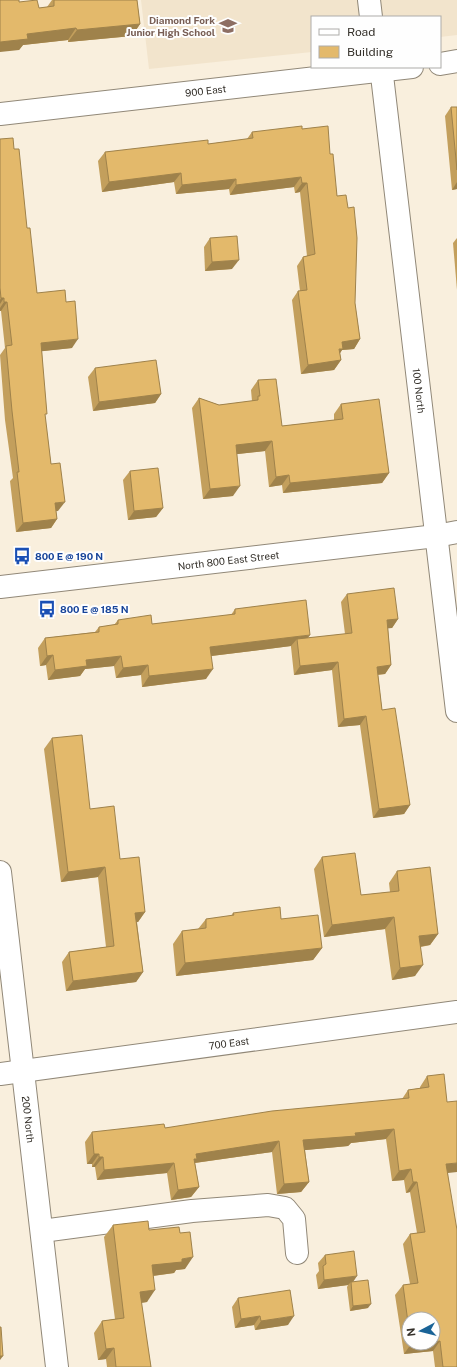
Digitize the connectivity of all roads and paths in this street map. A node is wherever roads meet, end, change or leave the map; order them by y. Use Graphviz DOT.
graph roads {
  1 [pos="369,0"];
  2 [pos="371,16"];
  3 [pos="457,62"];
  4 [pos="441,64"];
  5 [pos="396,68"];
  6 [pos="381,69"];
  7 [pos="0,114"];
  8 [pos="447,534"];
  9 [pos="0,587"];
  10 [pos="457,710"];
  11 [pos="0,872"];
  12 [pos="457,1012"];
  13 [pos="24,1072"];
  14 [pos="0,1074"];
  15 [pos="42,1231"];
  16 [pos="297,1253"];
  17 [pos="57,1367"];
  1 -- 2 [label="street"];
  3 -- 4 [label="street"];
  5 -- 6 [label="street, 900 East"];
  6 -- 7 [label="street, 900 East"];
  6 -- 8 [label="street, 100 North"];
  8 -- 9 [label="street, North 800 East Street"];
  8 -- 10 [label="street, 100 North"];
  11 -- 13 [label="street, 200 North"];
  12 -- 13 [label="street, 700 East"];
  13 -- 14 [label="street, 700 East"];
  13 -- 15 [label="street, 200 North"];
  15 -- 16 [label="street"];
  15 -- 17 [label="street, 200 North"];
}
